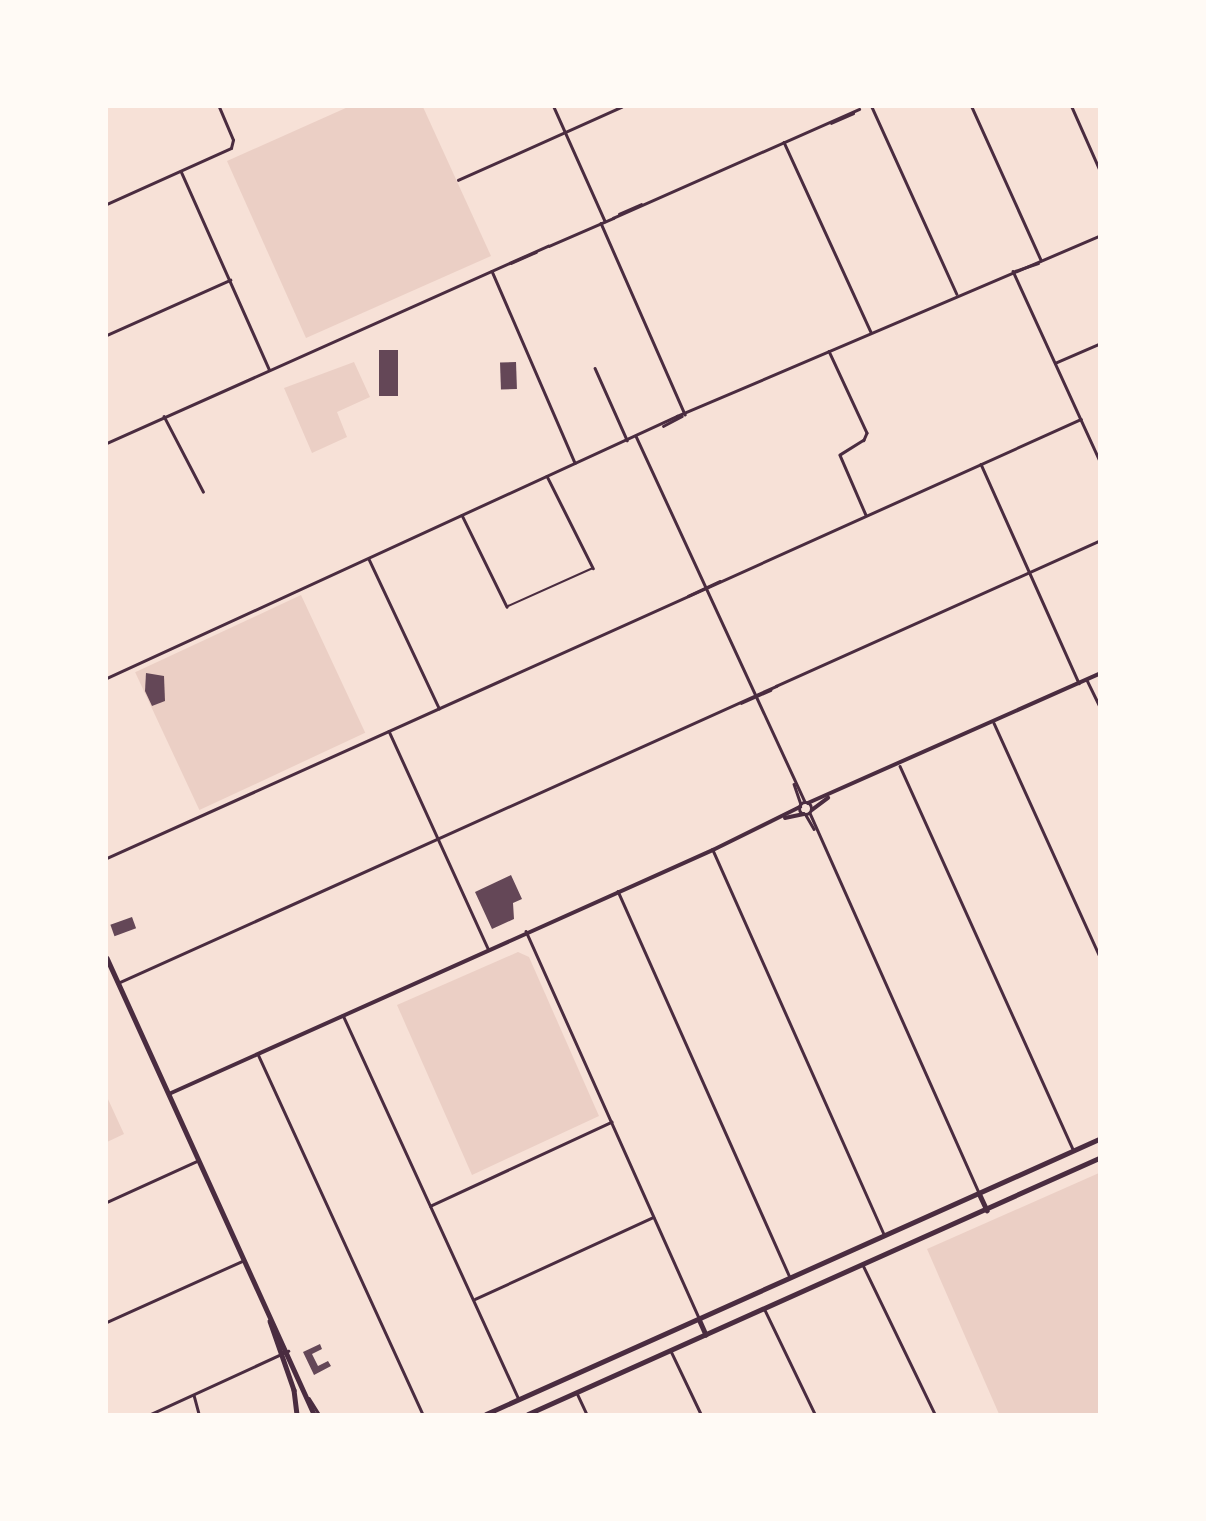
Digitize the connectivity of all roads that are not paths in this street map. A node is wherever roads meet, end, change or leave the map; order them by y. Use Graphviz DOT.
graph roads {
  1 [pos="219,107"];
  2 [pos="554,107"];
  3 [pos="621,107"];
  4 [pos="865,107"];
  5 [pos="872,107"];
  6 [pos="972,107"];
  7 [pos="1072,107"];
  8 [pos="565,132"];
  9 [pos="784,142"];
  10 [pos="1099,168"];
  11 [pos="181,171"];
  12 [pos="458,180"];
  13 [pos="107,204"];
  14 [pos="606,221"];
  15 [pos="601,223"];
  16 [pos="1099,236"];
  17 [pos="1041,261"];
  18 [pos="492,271"];
  19 [pos="1013,271"];
  20 [pos="230,280"];
  21 [pos="957,294"];
  22 [pos="871,332"];
  23 [pos="107,335"];
  24 [pos="1099,344"];
  25 [pos="829,351"];
  26 [pos="1055,363"];
  27 [pos="595,368"];
  28 [pos="269,369"];
  29 [pos="685,414"];
  30 [pos="164,416"];
  31 [pos="1081,419"];
  32 [pos="636,436"];
  33 [pos="628,440"];
  34 [pos="107,443"];
  35 [pos="1098,454"];
  36 [pos="1099,459"];
  37 [pos="575,463"];
  38 [pos="981,464"];
  39 [pos="547,476"];
  40 [pos="203,491"];
  41 [pos="462,515"];
  42 [pos="866,516"];
  43 [pos="1099,541"];
  44 [pos="369,558"];
  45 [pos="593,568"];
  46 [pos="1029,572"];
  47 [pos="707,588"];
  48 [pos="508,607"];
  49 [pos="1099,674"];
  50 [pos="107,678"];
  51 [pos="1087,680"];
  52 [pos="1079,683"];
  53 [pos="755,696"];
  54 [pos="1099,705"];
  55 [pos="439,708"];
  56 [pos="993,723"];
  57 [pos="389,731"];
  58 [pos="900,766"];
  59 [pos="830,797"];
  60 [pos="804,804"];
  61 [pos="808,813"];
  62 [pos="782,819"];
  63 [pos="438,839"];
  64 [pos="713,850"];
  65 [pos="107,858"];
  66 [pos="618,891"];
  67 [pos="526,932"];
  68 [pos="488,948"];
  69 [pos="1099,955"];
  70 [pos="107,958"];
  71 [pos="118,983"];
  72 [pos="343,1015"];
  73 [pos="258,1054"];
  74 [pos="169,1094"];
  75 [pos="611,1122"];
  76 [pos="1099,1139"];
  77 [pos="1073,1150"];
  78 [pos="1099,1158"];
  79 [pos="199,1160"];
  80 [pos="979,1193"];
  81 [pos="107,1202"];
  82 [pos="430,1206"];
  83 [pos="987,1210"];
  84 [pos="653,1217"];
  85 [pos="884,1235"];
  86 [pos="244,1260"];
  87 [pos="863,1265"];
  88 [pos="790,1278"];
  89 [pos="473,1300"];
  90 [pos="765,1309"];
  91 [pos="699,1319"];
  92 [pos="270,1320"];
  93 [pos="107,1322"];
  94 [pos="706,1335"];
  95 [pos="288,1351"];
  96 [pos="671,1351"];
  97 [pos="279,1355"];
  98 [pos="577,1393"];
  99 [pos="194,1395"];
  100 [pos="519,1399"];
  101 [pos="151,1414"];
  102 [pos="199,1414"];
  103 [pos="297,1414"];
  104 [pos="316,1414"];
  105 [pos="423,1414"];
  106 [pos="486,1414"];
  107 [pos="528,1414"];
  108 [pos="587,1414"];
  109 [pos="701,1414"];
  110 [pos="815,1414"];
  111 [pos="935,1414"];
  1 -- 11 [label="street"];
  2 -- 8 [label="street"];
  3 -- 8 [label="street"];
  4 -- 9 [label="street"];
  5 -- 21 [label="street"];
  6 -- 17 [label="street"];
  7 -- 10 [label="street"];
  8 -- 12 [label="street"];
  8 -- 14 [label="street"];
  9 -- 14 [label="street"];
  9 -- 22 [label="street"];
  11 -- 13 [label="street"];
  11 -- 20 [label="street"];
  14 -- 15 [label="street"];
  15 -- 18 [label="street"];
  15 -- 29 [label="street"];
  16 -- 17 [label="street"];
  17 -- 19 [label="street"];
  18 -- 28 [label="street"];
  18 -- 37 [label="street"];
  19 -- 21 [label="street"];
  19 -- 26 [label="street"];
  20 -- 23 [label="street"];
  20 -- 28 [label="street"];
  21 -- 22 [label="street"];
  22 -- 25 [label="street"];
  24 -- 26 [label="street"];
  25 -- 29 [label="street"];
  25 -- 42 [label="street"];
  26 -- 31 [label="street"];
  27 -- 33 [label="street"];
  28 -- 30 [label="street"];
  29 -- 32 [label="street"];
  30 -- 34 [label="street"];
  30 -- 40 [label="street"];
  31 -- 35 [label="street"];
  31 -- 38 [label="street"];
  32 -- 33 [label="street"];
  32 -- 47 [label="street"];
  33 -- 37 [label="street"];
  35 -- 36 [label="street"];
  37 -- 39 [label="street"];
  38 -- 42 [label="street"];
  38 -- 46 [label="street"];
  39 -- 41 [label="street"];
  39 -- 45 [label="street"];
  41 -- 44 [label="street"];
  41 -- 48 [label="street"];
  42 -- 47 [label="street"];
  43 -- 46 [label="street"];
  44 -- 50 [label="street"];
  44 -- 55 [label="street"];
  45 -- 48 [label="lane"];
  46 -- 52 [label="street"];
  46 -- 53 [label="street"];
  47 -- 53 [label="street"];
  47 -- 55 [label="street"];
  49 -- 51 [label="street"];
  51 -- 52 [label="street"];
  51 -- 54 [label="street"];
  52 -- 56 [label="street"];
  53 -- 60 [label="street"];
  53 -- 63 [label="street"];
  55 -- 57 [label="street"];
  56 -- 58 [label="street"];
  56 -- 69 [label="street"];
  57 -- 63 [label="street"];
  57 -- 65 [label="street"];
  58 -- 59 [label="street"];
  58 -- 77 [label="street"];
  59 -- 60 [label="street"];
  59 -- 61 [label="street"];
  60 -- 61 [label="street"];
  60 -- 61 [label="street"];
  60 -- 62 [label="street"];
  61 -- 62 [label="street"];
  61 -- 80 [label="street"];
  62 -- 64 [label="street"];
  63 -- 68 [label="street"];
  63 -- 71 [label="street"];
  64 -- 66 [label="street"];
  64 -- 85 [label="street"];
  66 -- 67 [label="street"];
  66 -- 88 [label="street"];
  67 -- 68 [label="street"];
  67 -- 75 [label="street"];
  68 -- 72 [label="street"];
  70 -- 71 [label="main road"];
  71 -- 74 [label="main road"];
  72 -- 73 [label="street"];
  72 -- 82 [label="street"];
  73 -- 74 [label="street"];
  73 -- 105 [label="street"];
  74 -- 79 [label="main road"];
  75 -- 82 [label="street"];
  75 -- 84 [label="street"];
  76 -- 77 [label="main road"];
  77 -- 80 [label="main road"];
  78 -- 83 [label="main road"];
  79 -- 81 [label="street"];
  79 -- 86 [label="main road"];
  80 -- 83 [label="main road"];
  80 -- 85 [label="main road"];
  82 -- 89 [label="street"];
  83 -- 87 [label="main road"];
  84 -- 89 [label="street"];
  84 -- 91 [label="street"];
  85 -- 88 [label="main road"];
  86 -- 92 [label="main road"];
  86 -- 93 [label="street"];
  87 -- 90 [label="main road"];
  87 -- 111 [label="street"];
  88 -- 91 [label="main road"];
  89 -- 100 [label="street"];
  90 -- 94 [label="main road"];
  90 -- 110 [label="street"];
  91 -- 94 [label="main road"];
  91 -- 100 [label="main road"];
  92 -- 95 [label="main road"];
  92 -- 97 [label="main road"];
  94 -- 96 [label="main road"];
  95 -- 97 [label="street"];
  95 -- 104 [label="main road"];
  96 -- 98 [label="main road"];
  96 -- 109 [label="street"];
  97 -- 99 [label="street"];
  97 -- 103 [label="main road"];
  98 -- 107 [label="main road"];
  98 -- 108 [label="street"];
  99 -- 101 [label="street"];
  99 -- 102 [label="street"];
  100 -- 106 [label="main road"];
}
